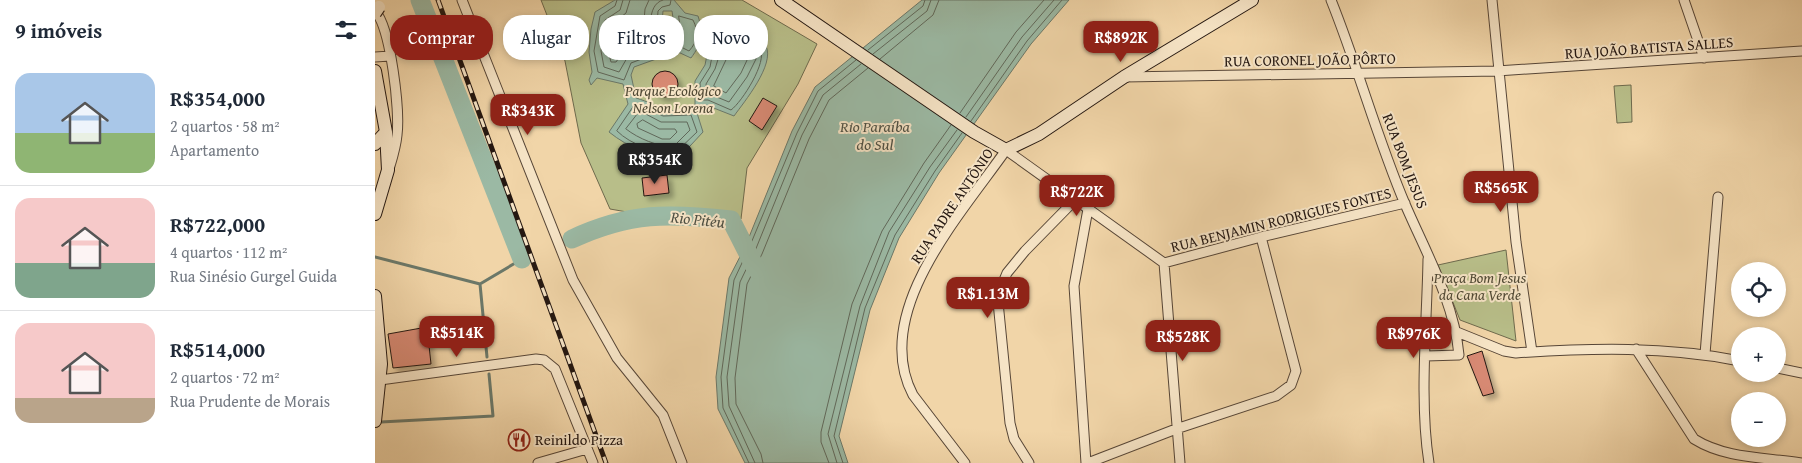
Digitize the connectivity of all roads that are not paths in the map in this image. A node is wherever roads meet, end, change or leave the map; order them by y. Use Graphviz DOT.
graph roads {
  1 [pos="462,0"];
  2 [pos="781,0"];
  3 [pos="1252,0"];
  4 [pos="1331,0"];
  5 [pos="1492,0"];
  6 [pos="1684,0"];
  7 [pos="379,8"];
  8 [pos="1802,51"];
  9 [pos="390,56"];
  10 [pos="375,57"];
  11 [pos="1704,58"];
  12 [pos="391,60"];
  13 [pos="375,71"];
  14 [pos="1497,71"];
  15 [pos="1357,72"];
  16 [pos="1124,77"];
  17 [pos="385,129"];
  18 [pos="375,144"];
  19 [pos="1006,150"];
  20 [pos="383,175"];
  21 [pos="1718,198"];
  22 [pos="1075,200"];
  23 [pos="1405,204"];
  24 [pos="1087,210"];
  25 [pos="375,214"];
  26 [pos="1261,236"];
  27 [pos="1429,253"];
  28 [pos="1164,264"];
  29 [pos="375,301"];
  30 [pos="376,318"];
  31 [pos="1457,332"];
  32 [pos="1636,349"];
  33 [pos="1532,352"];
  34 [pos="1705,354"];
  35 [pos="1426,356"];
  36 [pos="1731,359"];
  37 [pos="1786,370"];
  38 [pos="1802,373"];
  39 [pos="377,381"];
  40 [pos="375,421"];
  41 [pos="1176,429"];
  42 [pos="587,449"];
  43 [pos="1802,462"];
  44 [pos="538,463"];
  45 [pos="593,463"];
  46 [pos="682,463"];
  47 [pos="965,463"];
  48 [pos="1029,463"];
  49 [pos="1087,463"];
  50 [pos="1180,463"];
  51 [pos="1429,463"];
  1 -- 46 [label="street"];
  2 -- 19 [label="main road"];
  3 -- 16 [label="main road"];
  4 -- 15 [label="street, RUA BOM JESUS"];
  5 -- 14 [label="street"];
  6 -- 11 [label="street"];
  7 -- 9 [label="street"];
  8 -- 11 [label="street, RUA JOÃO BATISTA SALLES"];
  9 -- 10 [label="street"];
  11 -- 14 [label="street, RUA JOÃO BATISTA SALLES"];
  12 -- 20 [label="street"];
  13 -- 17 [label="main road"];
  14 -- 15 [label="street, RUA CORONEL JOÃO PÔRTO"];
  14 -- 33 [label="street"];
  15 -- 16 [label="street, RUA CORONEL JOÃO PÔRTO"];
  15 -- 23 [label="street, RUA BOM JESUS"];
  16 -- 19 [label="main road"];
  17 -- 18 [label="main road"];
  17 -- 20 [label="main road"];
  19 -- 22 [label="street"];
  19 -- 47 [label="street, RUA PADRE ANTÔNIO"];
  20 -- 25 [label="main road"];
  21 -- 34 [label="street"];
  22 -- 24 [label="street"];
  22 -- 48 [label="street"];
  23 -- 26 [label="street, RUA BENJAMIN RODRIGUES FONTES"];
  23 -- 27 [label="street, RUA BOM JESUS"];
  24 -- 28 [label="street"];
  24 -- 49 [label="street"];
  26 -- 28 [label="street, RUA BENJAMIN RODRIGUES FONTES"];
  26 -- 41 [label="street"];
  27 -- 31 [label="street, RUA BOM JESUS"];
  27 -- 35 [label="street"];
  28 -- 41 [label="street"];
  29 -- 30 [label="main road"];
  30 -- 39 [label="main road"];
  31 -- 33 [label="street"];
  31 -- 35 [label="street"];
  32 -- 33 [label="street"];
  32 -- 34 [label="street"];
  32 -- 43 [label="street"];
  34 -- 36 [label="street"];
  35 -- 51 [label="street"];
  37 -- 38 [label="street"];
  39 -- 40 [label="main road"];
  39 -- 42 [label="street"];
  41 -- 49 [label="street"];
  41 -- 50 [label="street"];
  42 -- 44 [label="street"];
  42 -- 45 [label="street"];
}
